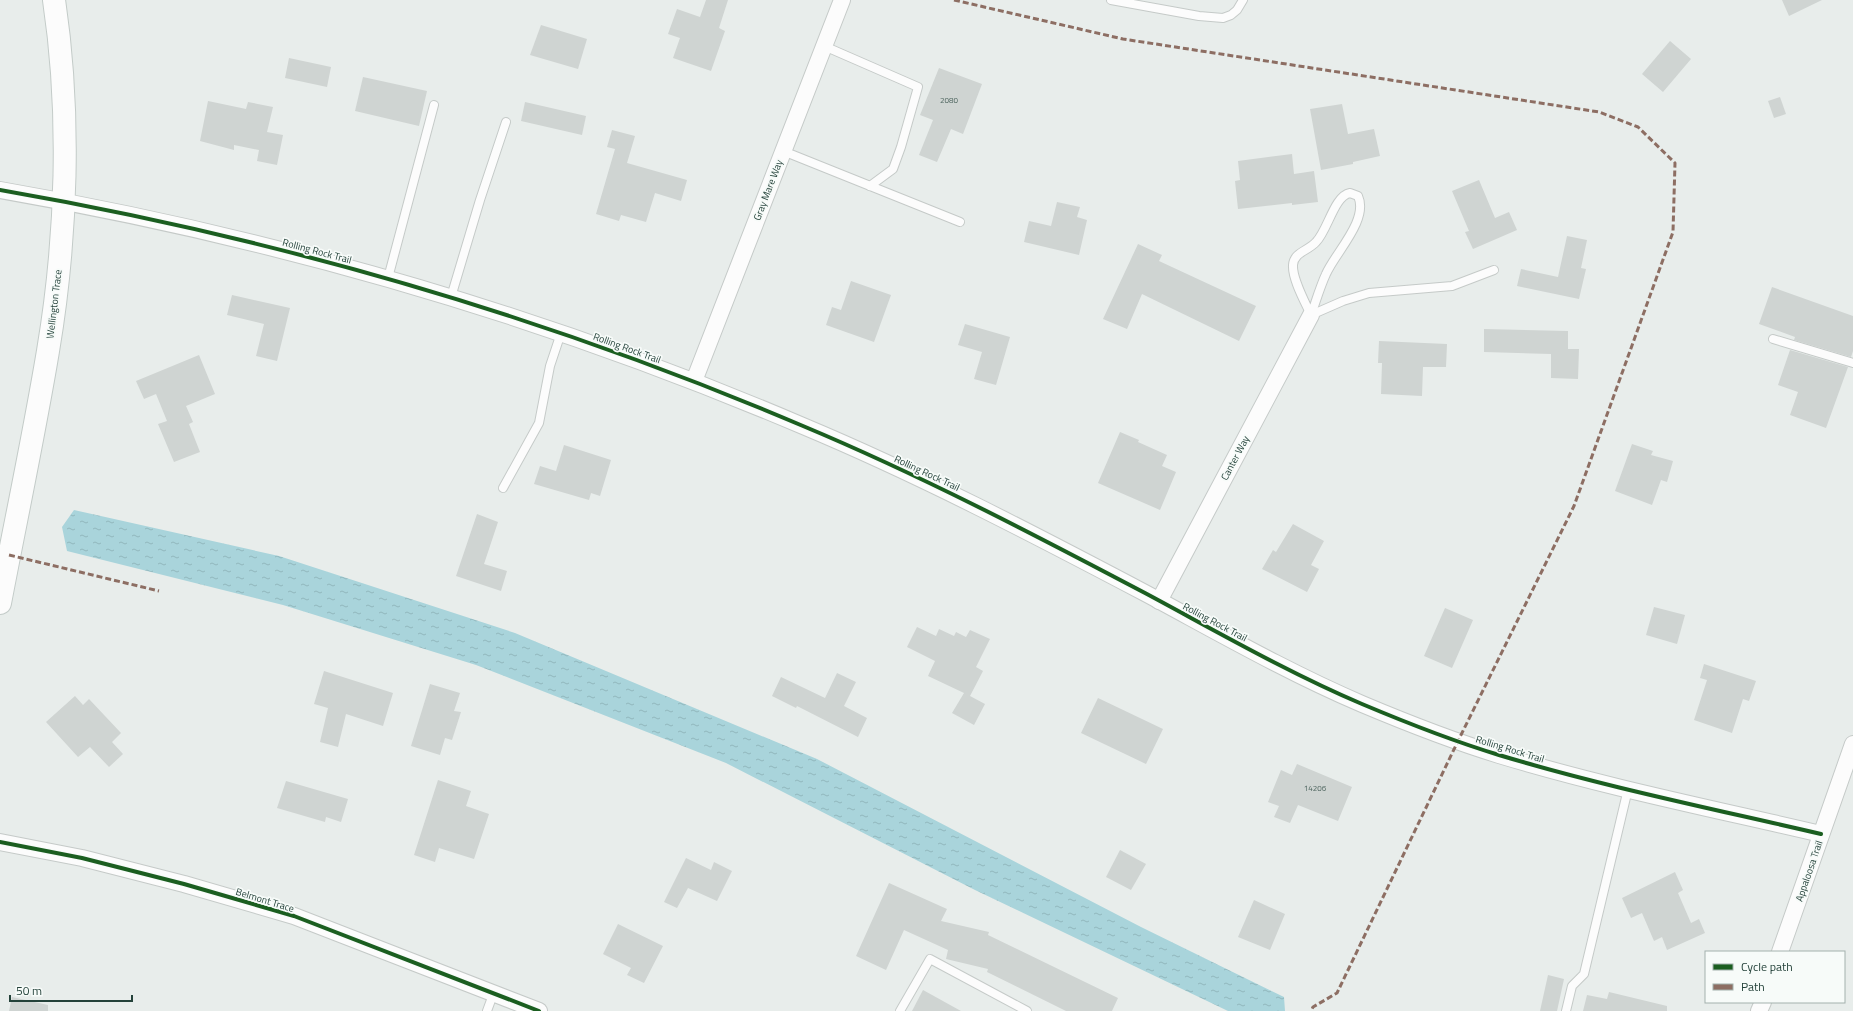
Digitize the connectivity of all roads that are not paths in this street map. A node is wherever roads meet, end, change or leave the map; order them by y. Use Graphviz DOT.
graph roads {
  1 [pos="54,0"];
  2 [pos="842,0"];
  3 [pos="1111,0"];
  4 [pos="1243,0"];
  5 [pos="824,46"];
  6 [pos="434,106"];
  7 [pos="506,122"];
  8 [pos="783,151"];
  9 [pos="870,186"];
  10 [pos="0,190"];
  11 [pos="63,201"];
  12 [pos="960,222"];
  13 [pos="1494,270"];
  14 [pos="388,278"];
  15 [pos="451,297"];
  16 [pos="1311,315"];
  17 [pos="561,333"];
  18 [pos="1773,339"];
  19 [pos="1853,363"];
  20 [pos="694,381"];
  21 [pos="503,488"];
  22 [pos="1159,601"];
  23 [pos="0,603"];
  24 [pos="1853,744"];
  25 [pos="1628,789"];
  26 [pos="1821,834"];
  27 [pos="0,842"];
  28 [pos="1780,951"];
  29 [pos="494,992"];
  30 [pos="487,1011"];
  31 [pos="539,1011"];
  32 [pos="900,1011"];
  33 [pos="1027,1011"];
  34 [pos="1566,1011"];
  1 -- 11 [label="street, Wellington Trace"];
  2 -- 5 [label="street, Gray Mare Way"];
  3 -- 4 [label="lane"];
  5 -- 8 [label="street, Gray Mare Way"];
  5 -- 9 [label="lane"];
  6 -- 14 [label="lane"];
  7 -- 15 [label="lane"];
  8 -- 9 [label="lane"];
  8 -- 20 [label="street, Gray Mare Way"];
  9 -- 12 [label="lane"];
  10 -- 11 [label="street, Rolling Rock Trail"];
  11 -- 14 [label="street, Rolling Rock Trail"];
  11 -- 23 [label="street, Wellington Trace"];
  13 -- 16 [label="lane"];
  14 -- 15 [label="street, Rolling Rock Trail"];
  15 -- 17 [label="street, Rolling Rock Trail"];
  16 -- 16 [label="lane"];
  16 -- 22 [label="street, Canter Way"];
  17 -- 20 [label="street, Rolling Rock Trail"];
  17 -- 21 [label="lane"];
  18 -- 19 [label="lane"];
  20 -- 22 [label="street, Rolling Rock Trail"];
  22 -- 25 [label="street, Rolling Rock Trail"];
  24 -- 26 [label="street, Appaloosa Trail"];
  25 -- 26 [label="street, Rolling Rock Trail"];
  25 -- 34 [label="lane"];
  26 -- 28 [label="street, Appaloosa Trail"];
  27 -- 29 [label="street, Belmont Trace"];
  29 -- 30 [label="lane"];
  29 -- 31 [label="street, Belmont Trace"];
  32 -- 33 [label="lane"];
}
